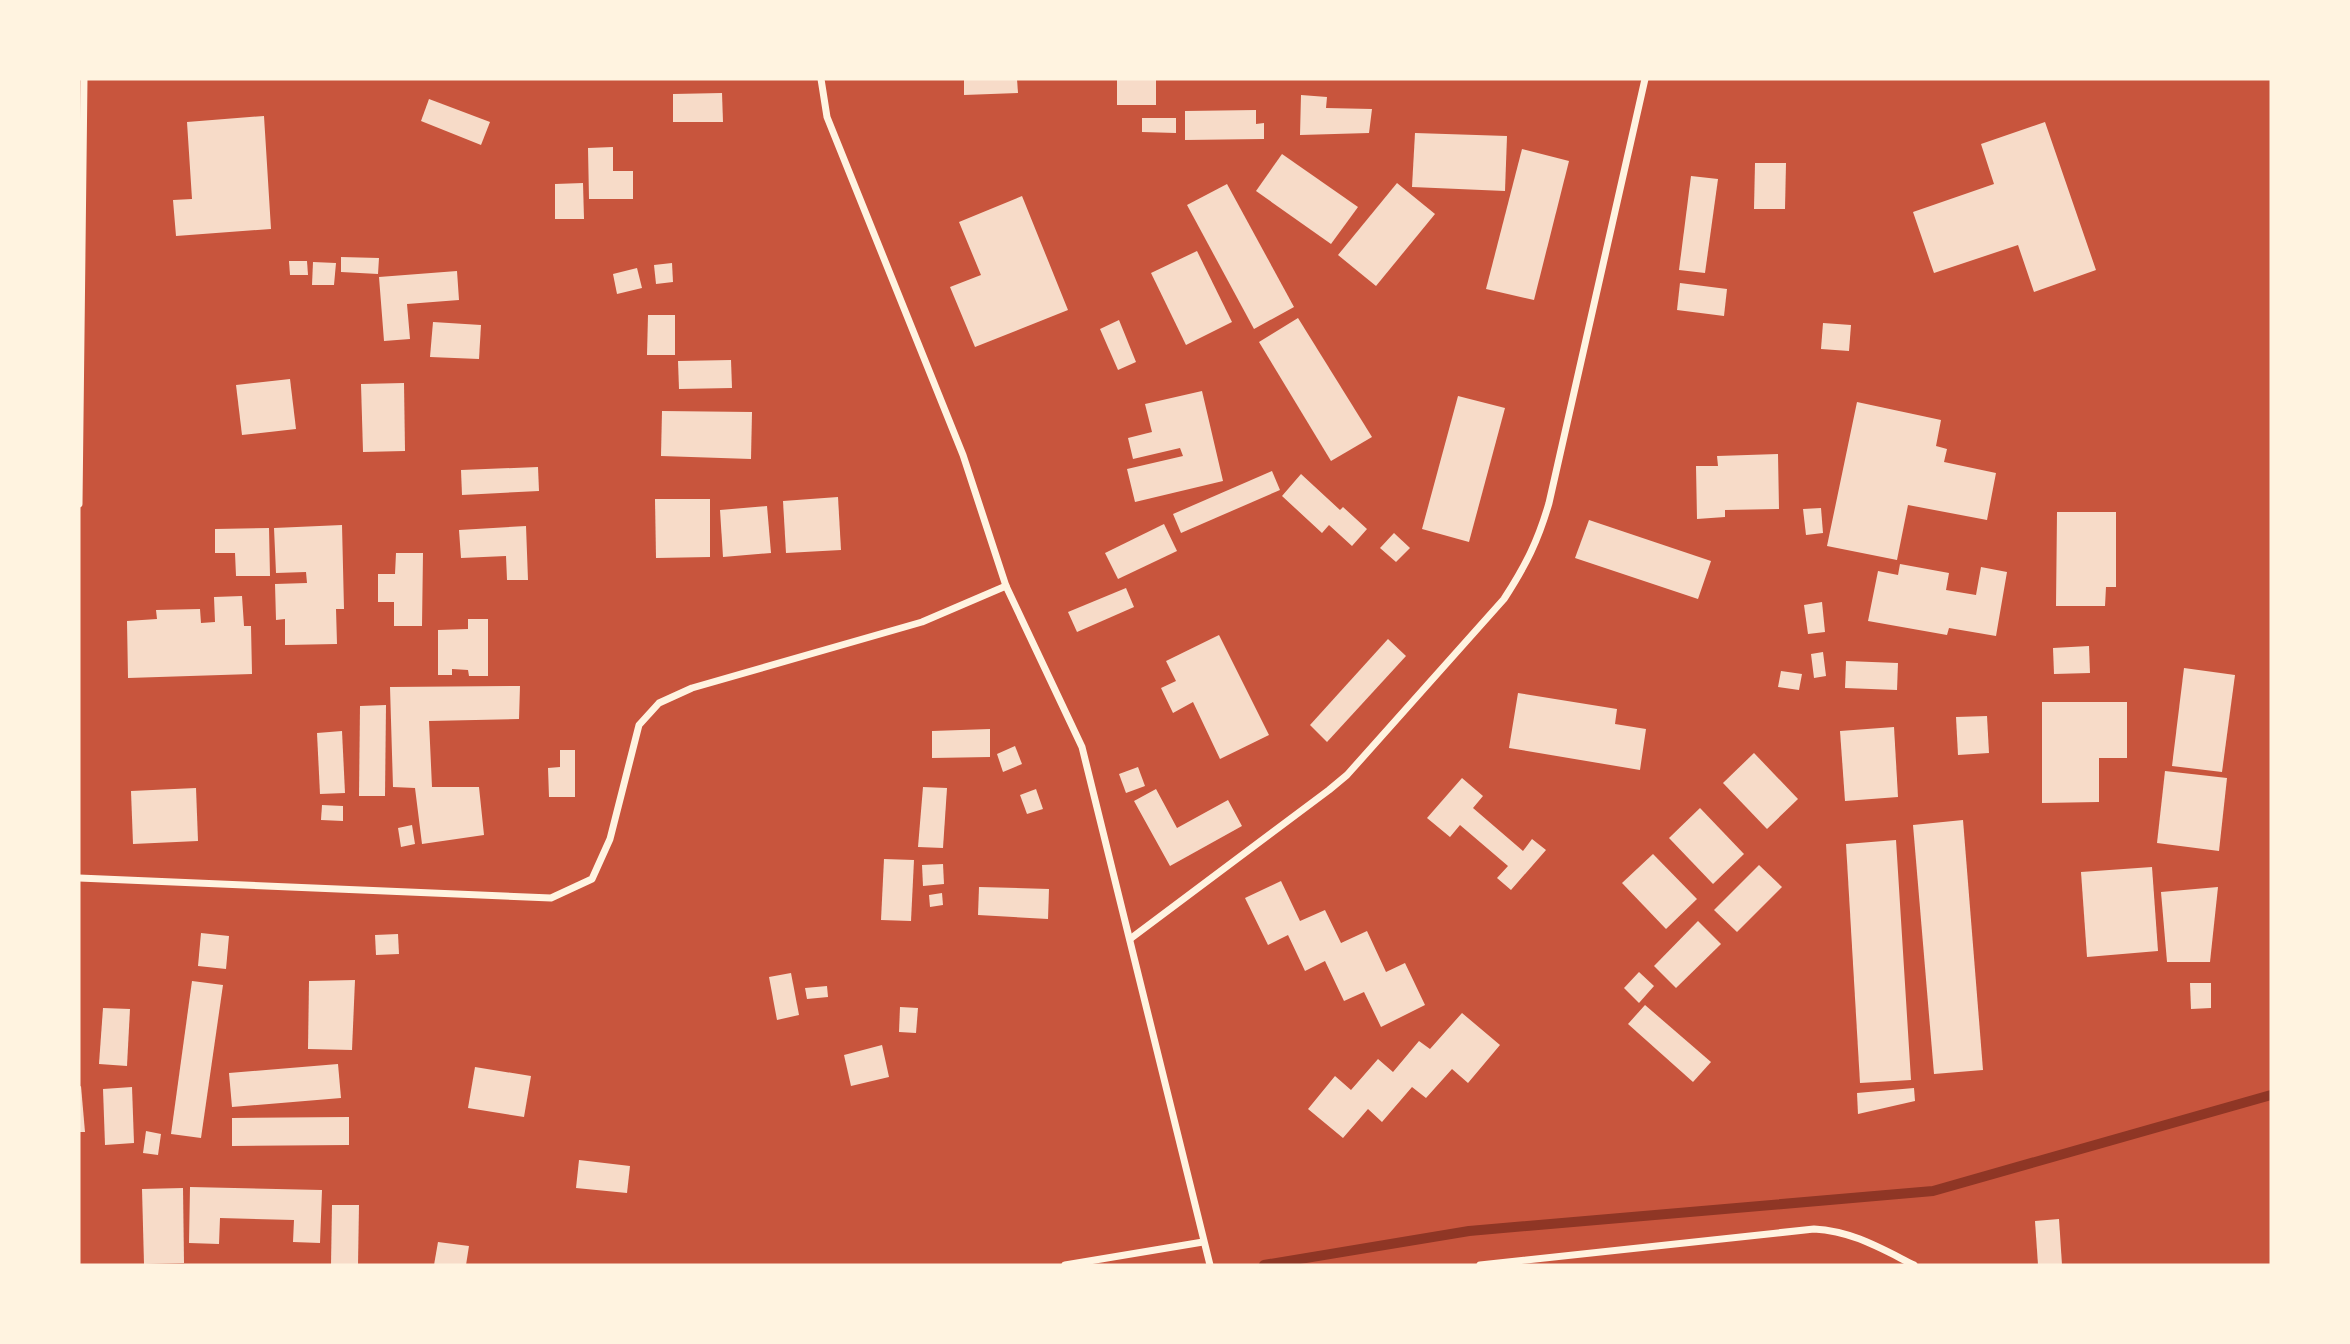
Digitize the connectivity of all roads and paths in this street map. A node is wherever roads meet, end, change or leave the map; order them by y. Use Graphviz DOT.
graph roads {
  1 [pos="84,79"];
  2 [pos="821,79"];
  3 [pos="1645,79"];
  4 [pos="79,504"];
  5 [pos="1006,586"];
  6 [pos="79,878"];
  7 [pos="1130,939"];
  8 [pos="1203,1242"];
  9 [pos="1065,1265"];
  10 [pos="1210,1265"];
  11 [pos="1480,1265"];
  12 [pos="1914,1265"];
  1 -- 4 [label="street"];
  2 -- 5 [label="street"];
  3 -- 7 [label="street"];
  5 -- 6 [label="street"];
  5 -- 7 [label="street"];
  7 -- 8 [label="street"];
  8 -- 9 [label="street"];
  8 -- 10 [label="street"];
  11 -- 12 [label="street"];
}
